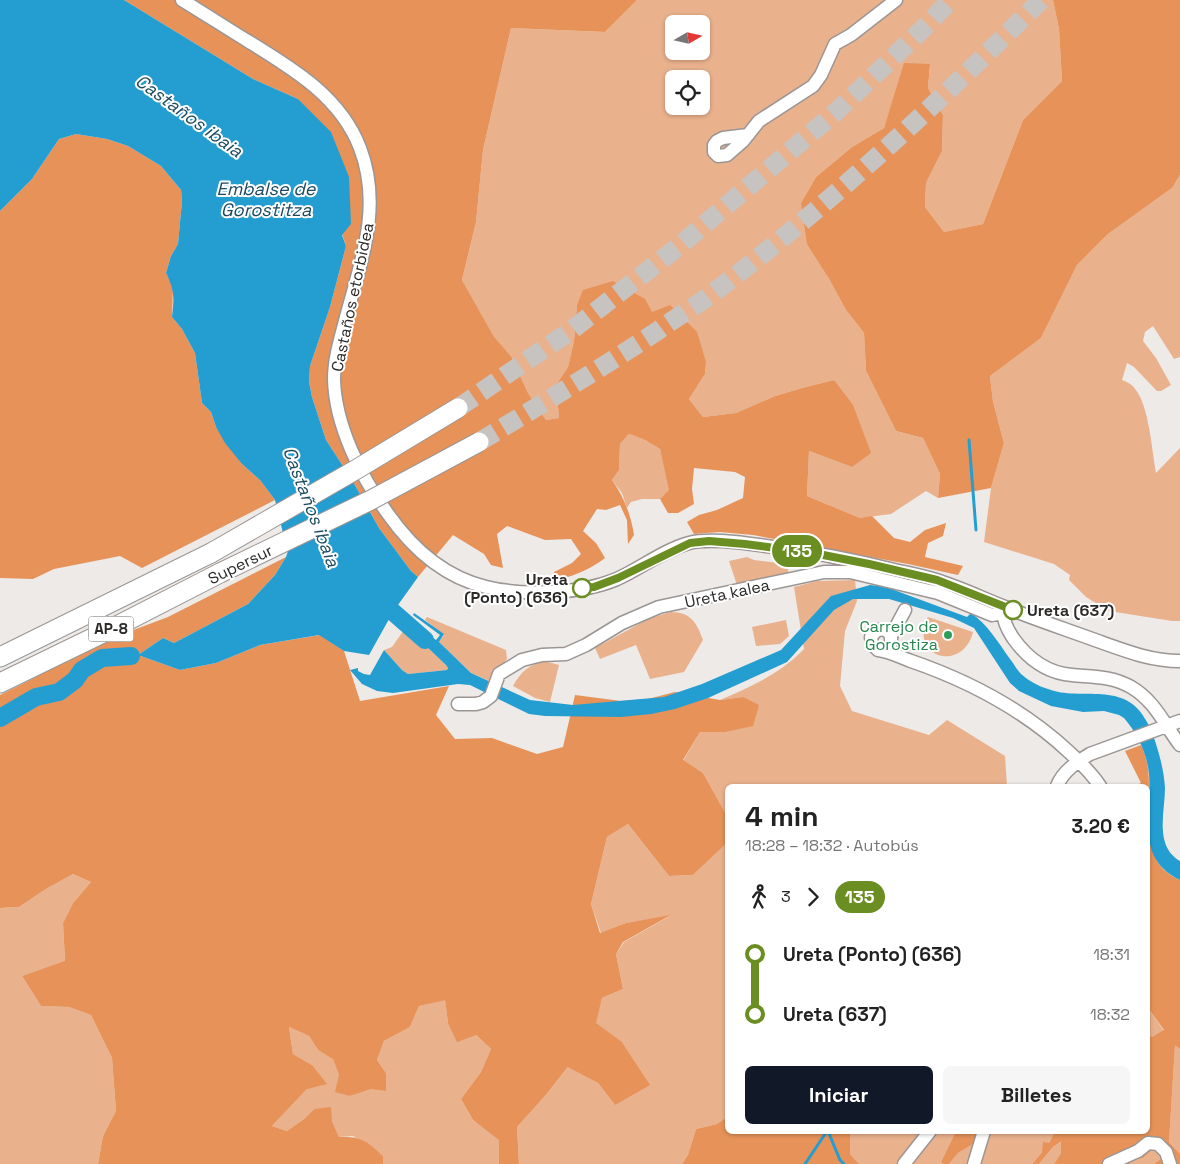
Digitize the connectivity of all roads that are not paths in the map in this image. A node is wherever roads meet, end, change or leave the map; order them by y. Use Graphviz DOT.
graph roads {
  1 [pos="182,0"];
  2 [pos="896,0"];
  3 [pos="748,136"];
  4 [pos="458,408"];
  5 [pos="480,442"];
  6 [pos="433,563"];
  7 [pos="904,610"];
  8 [pos="1003,610"];
  9 [pos="891,636"];
  10 [pos="882,650"];
  11 [pos="0,657"];
  12 [pos="1180,661"];
  13 [pos="0,683"];
  14 [pos="458,704"];
  15 [pos="1174,723"];
  16 [pos="1180,745"];
  17 [pos="1078,761"];
  18 [pos="1058,784"];
  19 [pos="1098,784"];
  20 [pos="928,1134"];
  21 [pos="983,1134"];
  22 [pos="904,1164"];
  23 [pos="974,1164"];
  24 [pos="1109,1164"];
  25 [pos="1170,1164"];
  1 -- 6 [label="street, Castaños etorbidea"];
  2 -- 3 [label="street"];
  4 -- 11 [label="highway, Supersur / AP-8, bridge"];
  5 -- 13 [label="highway, Supersur / AP-8, bridge"];
  6 -- 8 [label="street, Ureta kalea"];
  7 -- 9 [label="street"];
  8 -- 12 [label="street, Ureta kalea"];
  8 -- 14 [label="street, Ureta kalea"];
  8 -- 15 [label="street"];
  9 -- 10 [label="street"];
  9 -- 10 [label="street"];
  10 -- 17 [label="street"];
  15 -- 16 [label="street"];
  15 -- 17 [label="street"];
  17 -- 18 [label="street"];
  17 -- 19 [label="street"];
  20 -- 22 [label="street"];
  21 -- 23 [label="street"];
  24 -- 25 [label="street"];
}
